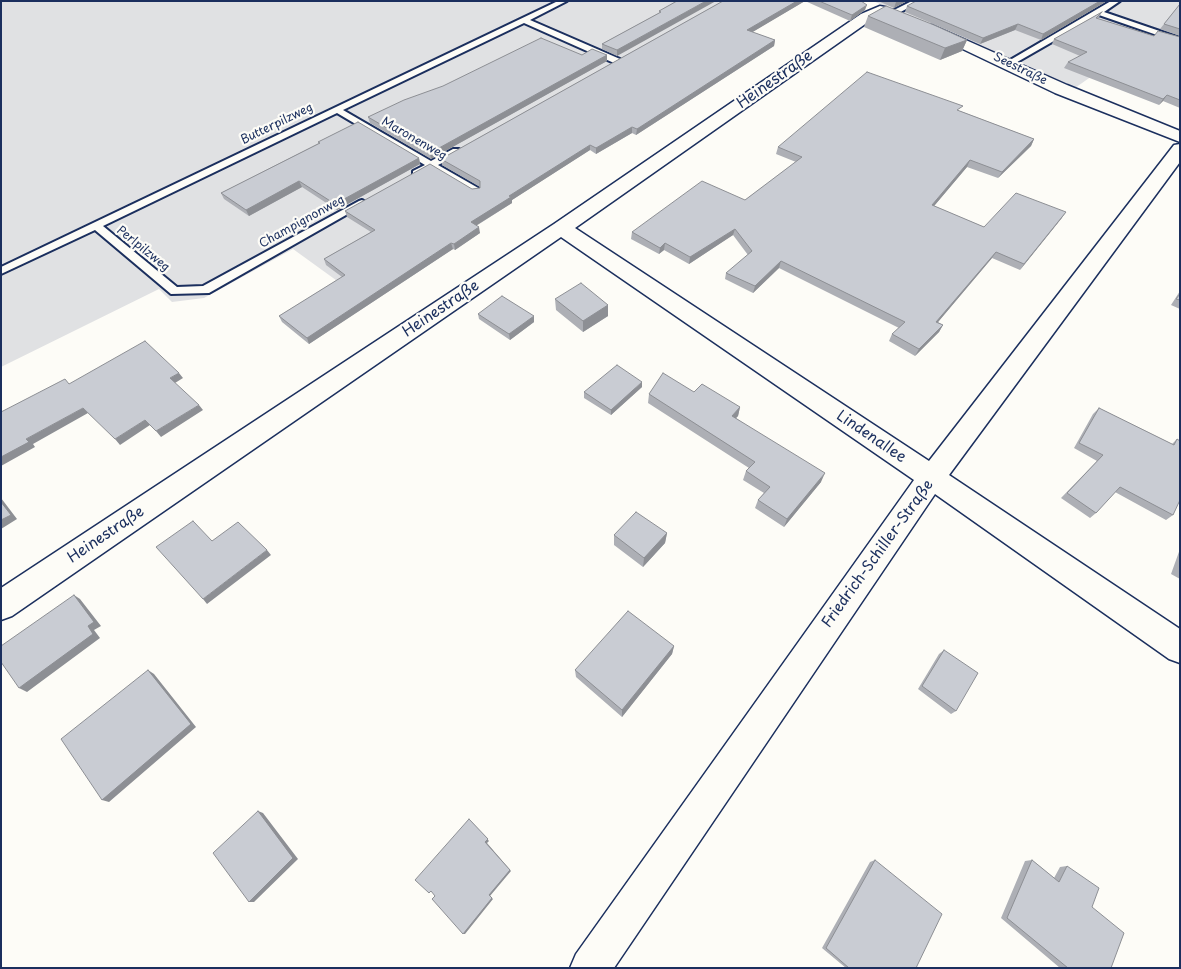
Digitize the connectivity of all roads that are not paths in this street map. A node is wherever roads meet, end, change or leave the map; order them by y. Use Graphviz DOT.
graph roads {
  1 [pos="564,1"];
  2 [pos="918,1"];
  3 [pos="1117,1"];
  4 [pos="879,9"];
  5 [pos="1098,12"];
  6 [pos="524,20"];
  7 [pos="1180,41"];
  8 [pos="617,61"];
  9 [pos="1009,63"];
  10 [pos="337,110"];
  11 [pos="1180,137"];
  12 [pos="466,146"];
  13 [pos="1180,149"];
  14 [pos="432,164"];
  15 [pos="406,179"];
  16 [pos="477,191"];
  17 [pos="371,198"];
  18 [pos="95,226"];
  19 [pos="561,228"];
  20 [pos="1,271"];
  21 [pos="176,292"];
  22 [pos="933,478"];
  23 [pos="1,606"];
  24 [pos="1180,648"];
  25 [pos="590,968"];
  1 -- 6 [label="lane, Butterpilzweg"];
  2 -- 4 [label="lane"];
  3 -- 5 [label="lane"];
  4 -- 9 [label="street, Seestraße"];
  4 -- 19 [label="street, Heinestraße"];
  5 -- 7 [label="lane"];
  5 -- 9 [label="lane"];
  6 -- 8 [label="lane"];
  6 -- 10 [label="lane, Butterpilzweg"];
  9 -- 11 [label="street, Seestraße"];
  10 -- 14 [label="lane, Maronenweg"];
  10 -- 18 [label="lane, Butterpilzweg"];
  12 -- 14 [label="lane"];
  13 -- 22 [label="street, Friedrich-Schiller-Straße"];
  14 -- 15 [label="lane"];
  14 -- 16 [label="lane, Maronenweg"];
  17 -- 21 [label="lane, Champignonweg"];
  18 -- 20 [label="lane, Butterpilzweg"];
  18 -- 21 [label="lane, Perlpilzweg"];
  19 -- 22 [label="street, Lindenallee"];
  19 -- 23 [label="street, Heinestraße"];
  22 -- 24 [label="street, Lindenallee"];
  22 -- 25 [label="street, Friedrich-Schiller-Straße"];
}
